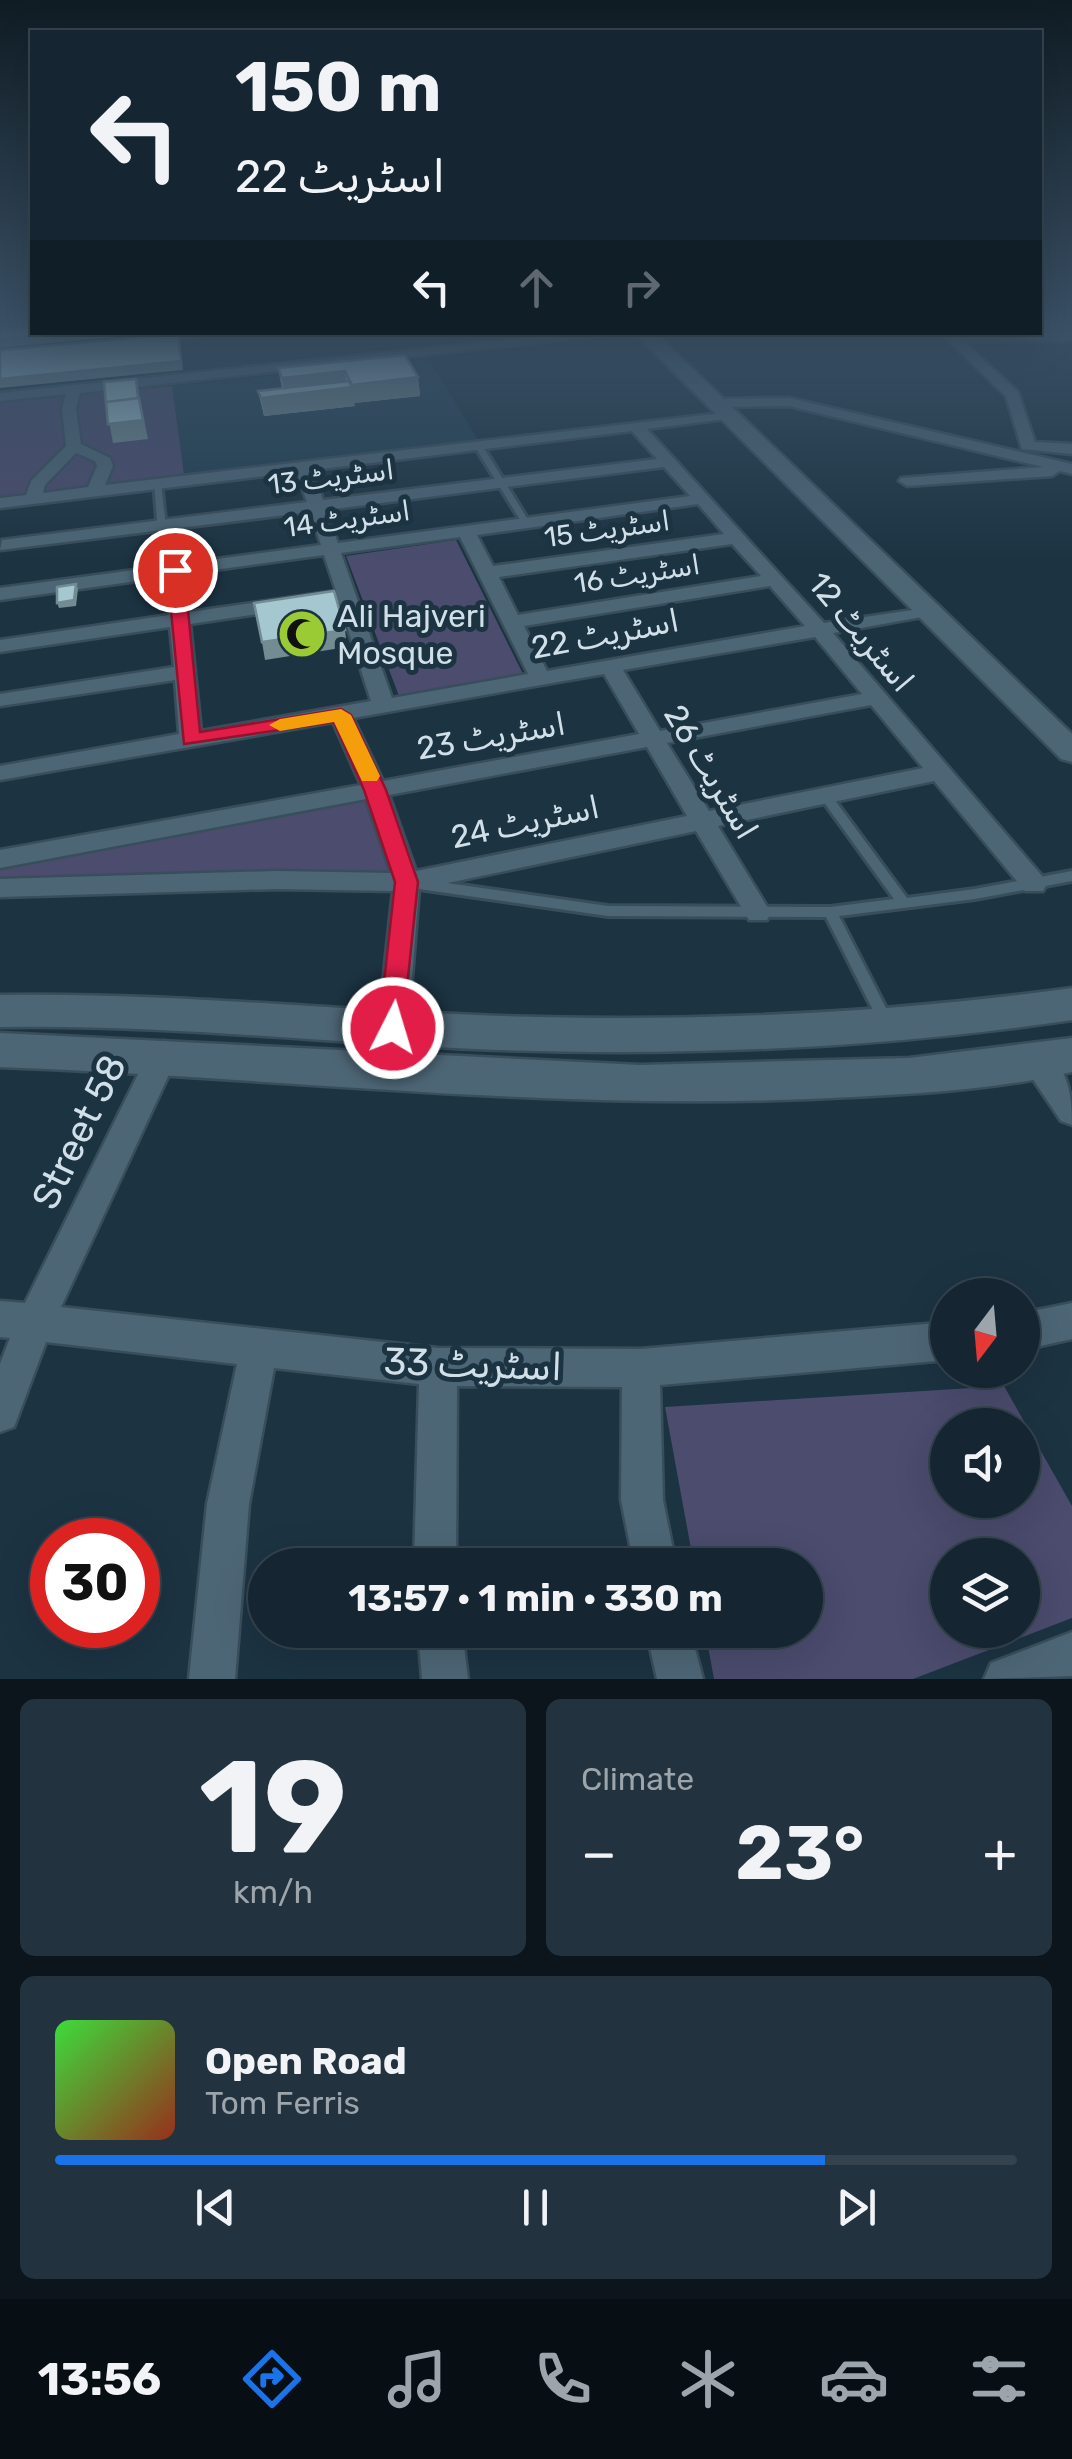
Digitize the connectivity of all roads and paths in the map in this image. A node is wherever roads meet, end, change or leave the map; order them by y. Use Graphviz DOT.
graph roads {
  1 [pos="70,405"];
  2 [pos="715,405"];
  3 [pos="755,405"];
  4 [pos="804,405"];
  5 [pos="1016,405"];
  6 [pos="719,409"];
  7 [pos="635,425"];
  8 [pos="478,445"];
  9 [pos="980,445"];
  10 [pos="1029,446"];
  11 [pos="74,447"];
  12 [pos="1072,450"];
  13 [pos="667,462"];
  14 [pos="304,468"];
  15 [pos="1072,469"];
  16 [pos="907,481"];
  17 [pos="157,484"];
  18 [pos="502,484"];
  19 [pos="95,491"];
  20 [pos="33,499"];
  21 [pos="701,499"];
  22 [pos="319,506"];
  23 [pos="526,523"];
  24 [pos="1,526"];
  25 [pos="162,526"];
  26 [pos="466,531"];
  27 [pos="736,538"];
  28 [pos="332,549"];
  29 [pos="171,571"];
  30 [pos="486,574"];
  31 [pos="774,580"];
  32 [pos="0,594"];
  33 [pos="347,595"];
  34 [pos="926,610"];
  35 [pos="179,621"];
  36 [pos="510,622"];
  37 [pos="818,628"];
  38 [pos="0,646"];
  39 [pos="609,665"];
  40 [pos="184,672"];
  41 [pos="541,679"];
  42 [pos="875,698"];
  43 [pos="0,700"];
  44 [pos="384,707"];
  45 [pos="341,715"];
  46 [pos="654,739"];
  47 [pos="191,740"];
  48 [pos="1072,752"];
  49 [pos="939,772"];
  50 [pos="0,773"];
  51 [pos="375,790"];
  52 [pos="827,798"];
  53 [pos="702,821"];
  54 [pos="0,859"];
  55 [pos="1072,876"];
  56 [pos="406,882"];
  57 [pos="1034,884"];
  58 [pos="0,888"];
  59 [pos="902,900"];
  60 [pos="830,912"];
  61 [pos="758,913"];
  62 [pos="1072,1004"];
  63 [pos="880,1010"];
  64 [pos="0,1011"];
  65 [pos="179,1012"];
  66 [pos="393,1028"];
  67 [pos="0,1050"];
  68 [pos="164,1054"];
  69 [pos="1054,1059"];
  70 [pos="1072,1110"];
  71 [pos="18,1319"];
  72 [pos="1072,1321"];
  73 [pos="1040,1328"];
  74 [pos="930,1343"];
  75 [pos="260,1348"];
  76 [pos="438,1367"];
  77 [pos="641,1368"];
  78 [pos="0,1413"];
  79 [pos="435,1548"];
  80 [pos="652,1548"];
  81 [pos="442,1648"];
  82 [pos="672,1648"];
  83 [pos="1072,1654"];
  84 [pos="212,1679"];
  85 [pos="445,1679"];
  86 [pos="680,1679"];
  87 [pos="1007,1679"];
  1 -- 11 [label="street"];
  2 -- 6 [label="main road"];
  3 -- 6 [label="street"];
  4 -- 9 [label="street"];
  5 -- 10 [label="street"];
  6 -- 7 [label="street"];
  6 -- 34 [label="main road"];
  7 -- 8 [label="street"];
  7 -- 13 [label="street, اسٹریٹ 12"];
  8 -- 14 [label="street"];
  8 -- 18 [label="lane"];
  9 -- 10 [label="street"];
  9 -- 15 [label="street"];
  10 -- 12 [label="street"];
  11 -- 19 [label="street"];
  11 -- 20 [label="street"];
  13 -- 18 [label="street, اسٹریٹ 13"];
  13 -- 21 [label="street, اسٹریٹ 12"];
  14 -- 17 [label="street"];
  14 -- 22 [label="street"];
  15 -- 16 [label="street"];
  17 -- 19 [label="street"];
  17 -- 25 [label="lane"];
  18 -- 22 [label="street, اسٹریٹ 13"];
  18 -- 23 [label="lane"];
  19 -- 20 [label="street"];
  20 -- 24 [label="street"];
  21 -- 23 [label="street, اسٹریٹ 14"];
  21 -- 27 [label="street, اسٹریٹ 12"];
  22 -- 25 [label="street, اسٹریٹ 13"];
  22 -- 28 [label="street"];
  23 -- 26 [label="street, اسٹریٹ 14"];
  24 -- 25 [label="street, اسٹریٹ 13"];
  25 -- 29 [label="lane"];
  26 -- 28 [label="street, اسٹریٹ 14"];
  26 -- 30 [label="street"];
  27 -- 30 [label="street, اسٹریٹ 15"];
  27 -- 31 [label="street, اسٹریٹ 12"];
  28 -- 29 [label="street, اسٹریٹ 14"];
  28 -- 33 [label="street"];
  29 -- 32 [label="street, اسٹریٹ 14"];
  29 -- 35 [label="street"];
  30 -- 36 [label="street"];
  31 -- 36 [label="street, اسٹریٹ 16"];
  31 -- 37 [label="street, اسٹریٹ 12"];
  33 -- 35 [label="street"];
  33 -- 44 [label="street"];
  34 -- 37 [label="street, اسٹریٹ 22"];
  34 -- 48 [label="main road"];
  35 -- 38 [label="street"];
  35 -- 40 [label="street"];
  36 -- 41 [label="street"];
  37 -- 39 [label="street, اسٹریٹ 22"];
  37 -- 42 [label="street, اسٹریٹ 12"];
  39 -- 41 [label="street, اسٹریٹ 22"];
  39 -- 46 [label="street, اسٹریٹ 26"];
  40 -- 43 [label="street"];
  40 -- 47 [label="street"];
  41 -- 44 [label="street, اسٹریٹ 22"];
  42 -- 46 [label="street, اسٹریٹ 23"];
  42 -- 49 [label="street, اسٹریٹ 12"];
  44 -- 45 [label="street, اسٹریٹ 22"];
  45 -- 47 [label="street, اسٹریٹ 22"];
  45 -- 51 [label="street"];
  46 -- 51 [label="street, اسٹریٹ 23"];
  46 -- 53 [label="street, اسٹریٹ 26"];
  47 -- 50 [label="street, اسٹریٹ 22"];
  49 -- 52 [label="street, اسٹریٹ 24"];
  49 -- 57 [label="street, اسٹریٹ 12"];
  51 -- 54 [label="street, اسٹریٹ 23"];
  51 -- 56 [label="street"];
  52 -- 53 [label="street, اسٹریٹ 24"];
  52 -- 59 [label="lane"];
  53 -- 56 [label="street, اسٹریٹ 24"];
  53 -- 61 [label="street, اسٹریٹ 26"];
  55 -- 57 [label="lane"];
  56 -- 58 [label="street, اسٹریٹ 24"];
  56 -- 61 [label="lane"];
  56 -- 66 [label="street"];
  57 -- 59 [label="lane"];
  59 -- 60 [label="lane"];
  60 -- 61 [label="lane"];
  60 -- 63 [label="lane"];
  62 -- 66 [label="main road"];
  64 -- 65 [label="main road"];
  65 -- 66 [label="main road"];
  65 -- 68 [label="main road"];
  67 -- 68 [label="main road"];
  68 -- 69 [label="main road"];
  68 -- 71 [label="street, Street 58"];
  69 -- 70 [label="street"];
  71 -- 75 [label="street, اسٹریٹ 33"];
  71 -- 78 [label="street, Street 58"];
  72 -- 73 [label="street"];
  74 -- 77 [label="street, اسٹریٹ 33"];
  75 -- 76 [label="street, اسٹریٹ 33"];
  75 -- 84 [label="street"];
  76 -- 77 [label="street, اسٹریٹ 33"];
  76 -- 79 [label="street"];
  77 -- 80 [label="street"];
  81 -- 85 [label="street"];
  82 -- 86 [label="street"];
  83 -- 87 [label="street"];
}
